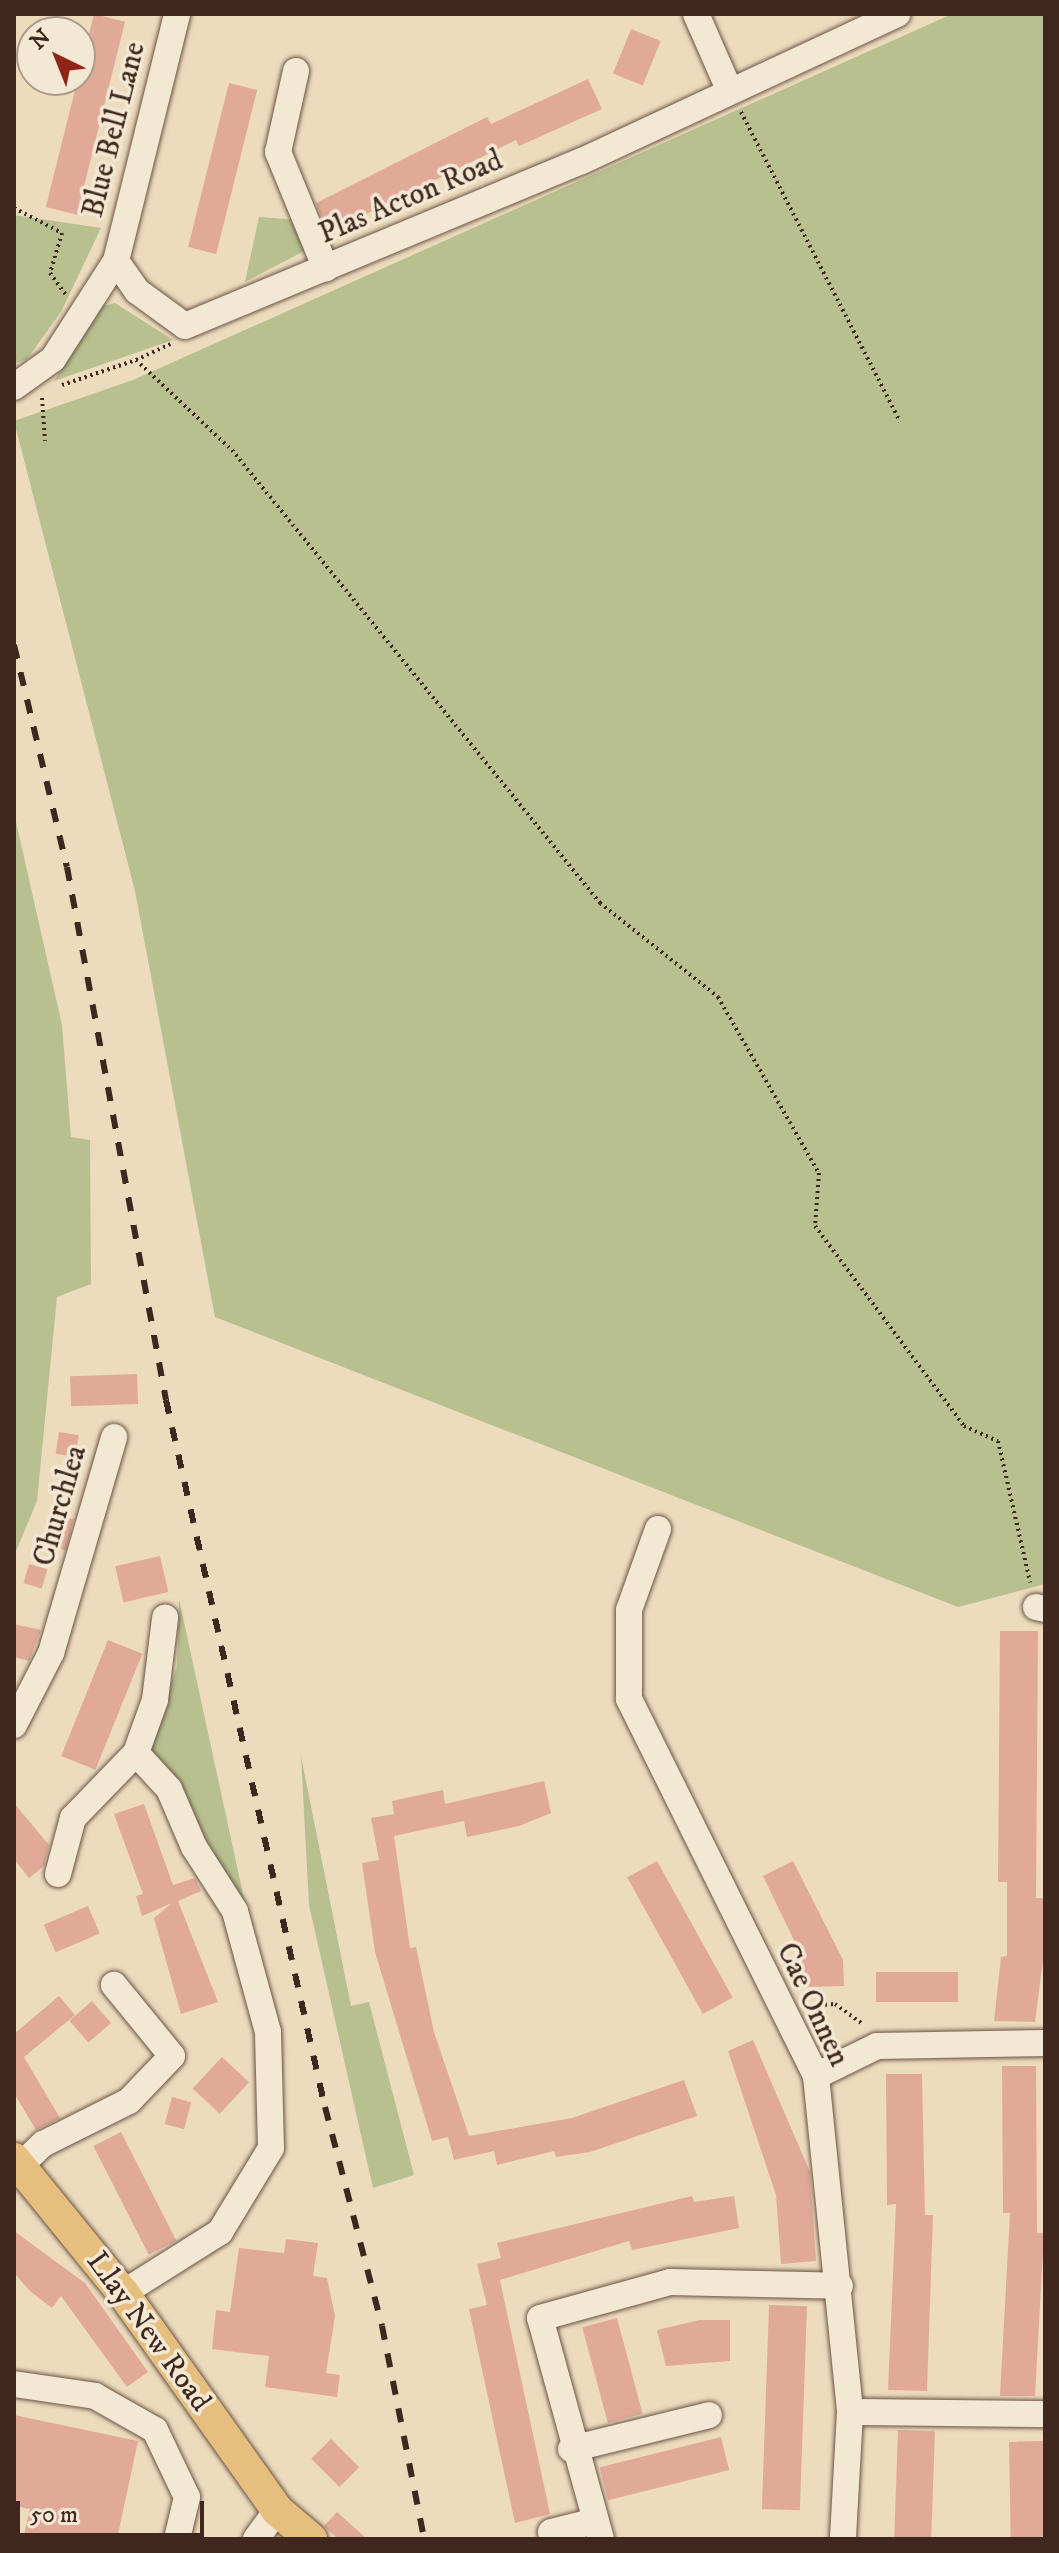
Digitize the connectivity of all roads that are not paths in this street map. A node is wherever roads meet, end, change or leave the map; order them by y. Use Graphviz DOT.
graph roads {
  1 [pos="177,14"];
  2 [pos="696,14"];
  3 [pos="887,16"];
  4 [pos="296,71"];
  5 [pos="729,89"];
  6 [pos="116,261"];
  7 [pos="326,269"];
  8 [pos="23,382"];
  9 [pos="114,1437"];
  10 [pos="658,1529"];
  11 [pos="165,1618"];
  12 [pos="14,1725"];
  13 [pos="136,1753"];
  14 [pos="58,1874"];
  15 [pos="114,1985"];
  16 [pos="1045,2043"];
  17 [pos="816,2076"];
  18 [pos="17,2163"];
  19 [pos="840,2286"];
  20 [pos="123,2293"];
  21 [pos="14,2384"];
  22 [pos="850,2412"];
  23 [pos="1045,2414"];
  24 [pos="709,2415"];
  25 [pos="571,2449"];
  26 [pos="277,2510"];
  27 [pos="598,2530"];
  28 [pos="551,2532"];
  29 [pos="177,2539"];
  30 [pos="256,2539"];
  31 [pos="311,2539"];
  32 [pos="843,2539"];
  1 -- 6 [label="street, Blue Bell Lane"];
  2 -- 5 [label="street"];
  3 -- 5 [label="street, Plas Acton Road"];
  4 -- 7 [label="street"];
  5 -- 7 [label="street, Plas Acton Road"];
  6 -- 7 [label="street, Plas Acton Road"];
  6 -- 8 [label="street"];
  9 -- 12 [label="street, Churchlea"];
  10 -- 17 [label="street, Cae Onnen"];
  11 -- 13 [label="street"];
  13 -- 14 [label="street"];
  13 -- 20 [label="street"];
  15 -- 18 [label="street"];
  16 -- 17 [label="street"];
  17 -- 19 [label="street, Cae Onnen"];
  18 -- 20 [label="main road, Llay New Road"];
  19 -- 22 [label="street, Cae Onnen"];
  19 -- 25 [label="street"];
  20 -- 26 [label="main road, Llay New Road"];
  21 -- 29 [label="street"];
  22 -- 23 [label="street"];
  22 -- 32 [label="street, Cae Onnen"];
  24 -- 25 [label="street"];
  25 -- 27 [label="street"];
  26 -- 30 [label="street"];
  26 -- 31 [label="main road, Llay New Road"];
  27 -- 28 [label="street"];
}
